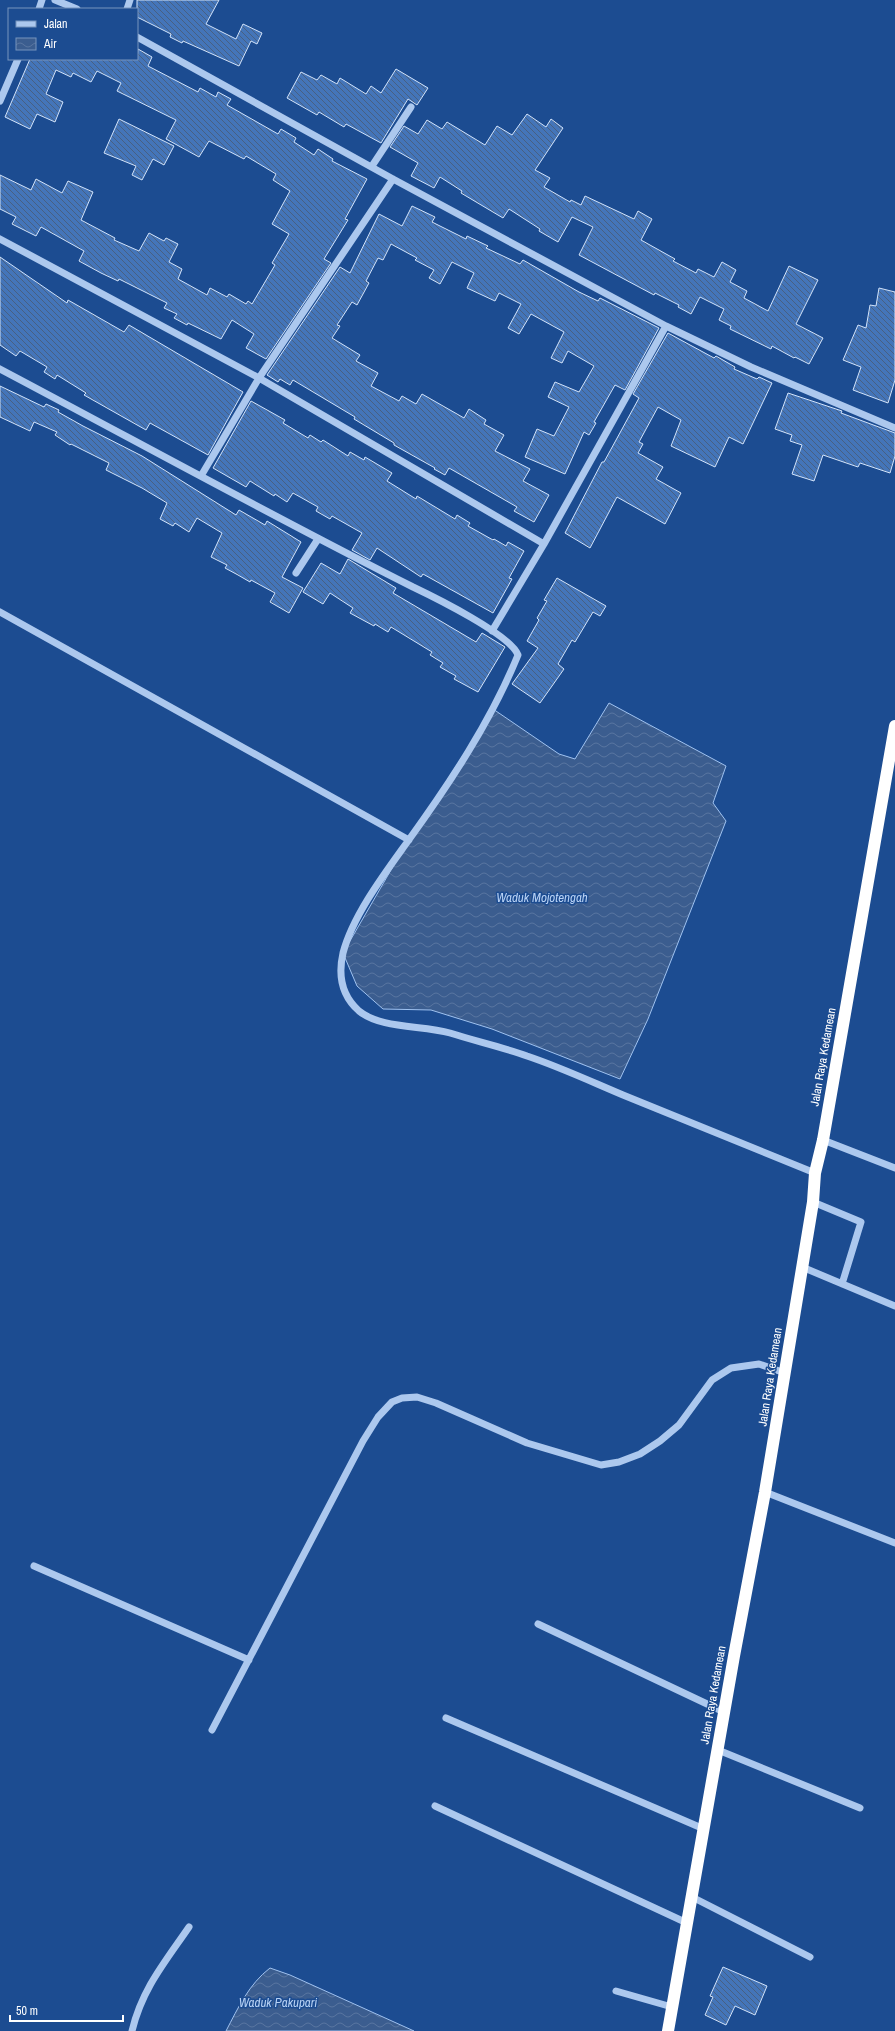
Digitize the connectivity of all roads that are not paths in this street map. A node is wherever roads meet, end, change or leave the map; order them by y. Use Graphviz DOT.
graph roads {
  1 [pos="55,0"];
  2 [pos="75,8"];
  3 [pos="138,37"];
  4 [pos="18,60"];
  5 [pos="0,101"];
  6 [pos="411,107"];
  7 [pos="372,166"];
  8 [pos="393,179"];
  9 [pos="0,239"];
  10 [pos="666,326"];
  11 [pos="0,369"];
  12 [pos="259,378"];
  13 [pos="895,428"];
  14 [pos="201,476"];
  15 [pos="318,539"];
  16 [pos="544,544"];
  17 [pos="296,574"];
  18 [pos="0,612"];
  19 [pos="492,631"];
  20 [pos="895,726"];
  21 [pos="409,840"];
  22 [pos="823,1140"];
  23 [pos="895,1168"];
  24 [pos="815,1173"];
  25 [pos="813,1202"];
  26 [pos="802,1267"];
  27 [pos="842,1284"];
  28 [pos="895,1306"];
  29 [pos="785,1373"];
  30 [pos="765,1492"];
  31 [pos="895,1543"];
  32 [pos="34,1566"];
  33 [pos="538,1624"];
  34 [pos="249,1660"];
  35 [pos="724,1712"];
  36 [pos="446,1718"];
  37 [pos="212,1730"];
  38 [pos="718,1750"];
  39 [pos="435,1806"];
  40 [pos="860,1808"];
  41 [pos="704,1829"];
  42 [pos="692,1897"];
  43 [pos="687,1923"];
  44 [pos="188,1927"];
  45 [pos="810,1957"];
  46 [pos="616,1991"];
  47 [pos="672,2007"];
  48 [pos="132,2031"];
  49 [pos="668,2031"];
  1 -- 2 [label="street"];
  3 -- 7 [label="street"];
  4 -- 5 [label="street"];
  6 -- 7 [label="street"];
  7 -- 8 [label="street"];
  8 -- 10 [label="street"];
  8 -- 12 [label="street"];
  9 -- 12 [label="street"];
  10 -- 13 [label="street"];
  10 -- 16 [label="street"];
  11 -- 14 [label="street"];
  12 -- 14 [label="street"];
  12 -- 16 [label="street"];
  14 -- 15 [label="street"];
  15 -- 17 [label="street"];
  15 -- 19 [label="street"];
  16 -- 19 [label="street"];
  18 -- 21 [label="street"];
  19 -- 21 [label="street"];
  20 -- 22 [label="highway, Jalan Raya Kedamean"];
  21 -- 24 [label="street"];
  22 -- 23 [label="street"];
  22 -- 24 [label="highway, Jalan Raya Kedamean"];
  24 -- 25 [label="highway, Jalan Raya Kedamean"];
  25 -- 26 [label="highway, Jalan Raya Kedamean"];
  25 -- 27 [label="street"];
  26 -- 27 [label="street"];
  26 -- 29 [label="highway, Jalan Raya Kedamean"];
  27 -- 28 [label="street"];
  29 -- 30 [label="highway, Jalan Raya Kedamean"];
  29 -- 34 [label="street"];
  30 -- 31 [label="street"];
  30 -- 35 [label="highway, Jalan Raya Kedamean"];
  32 -- 34 [label="street"];
  33 -- 35 [label="street"];
  34 -- 37 [label="street"];
  35 -- 38 [label="highway, Jalan Raya Kedamean"];
  36 -- 41 [label="street"];
  38 -- 40 [label="street"];
  38 -- 41 [label="highway, Jalan Raya Kedamean"];
  39 -- 43 [label="street"];
  41 -- 42 [label="highway, Jalan Raya Kedamean"];
  42 -- 43 [label="highway, Jalan Raya Kedamean"];
  42 -- 45 [label="street"];
  43 -- 47 [label="highway, Jalan Raya Kedamean"];
  44 -- 48 [label="street"];
  46 -- 47 [label="street"];
  47 -- 49 [label="highway, Jalan Raya Kedamean"];
}
